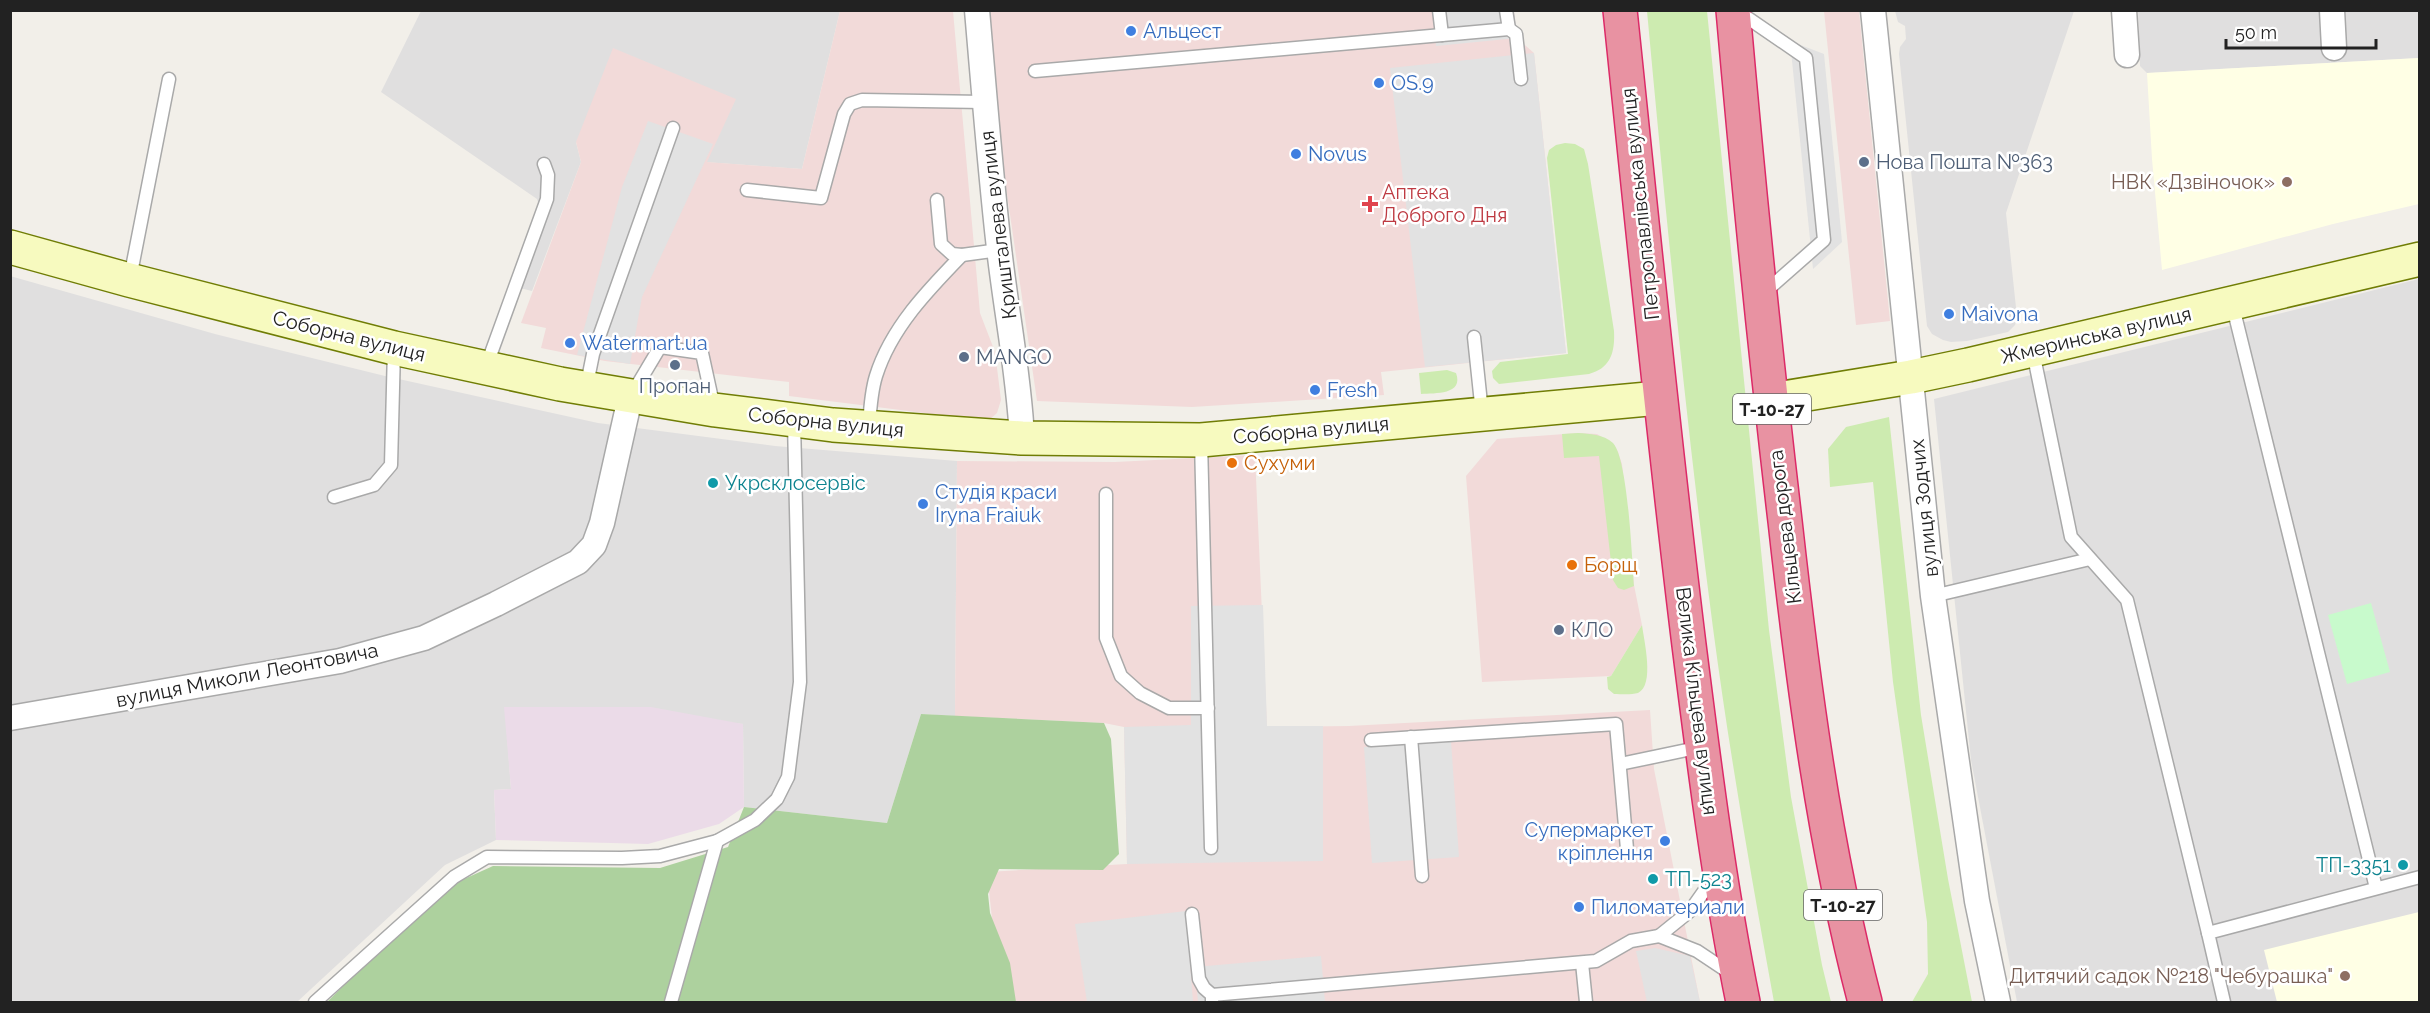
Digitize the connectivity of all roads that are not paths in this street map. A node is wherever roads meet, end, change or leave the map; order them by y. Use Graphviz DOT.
graph roads {
  1 [pos="977,10"];
  2 [pos="1439,10"];
  3 [pos="1506,10"];
  4 [pos="1620,10"];
  5 [pos="1734,10"];
  6 [pos="1873,10"];
  7 [pos="2124,10"];
  8 [pos="2332,10"];
  9 [pos="1509,29"];
  10 [pos="1442,35"];
  11 [pos="2334,48"];
  12 [pos="2127,55"];
  13 [pos="1035,71"];
  14 [pos="169,79"];
  15 [pos="1521,79"];
  16 [pos="983,102"];
  17 [pos="673,128"];
  18 [pos="544,164"];
  19 [pos="747,190"];
  20 [pos="937,200"];
  21 [pos="10,247"];
  22 [pos="999,250"];
  23 [pos="962,255"];
  24 [pos="2420,259"];
  25 [pos="129,280"];
  26 [pos="1759,296"];
  27 [pos="2232,303"];
  28 [pos="1474,337"];
  29 [pos="394,348"];
  30 [pos="2032,350"];
  31 [pos="486,368"];
  32 [pos="1911,377"];
  33 [pos="586,390"];
  34 [pos="630,398"];
  35 [pos="1659,398"];
  36 [pos="1771,400"];
  37 [pos="715,410"];
  38 [pos="1482,414"];
  39 [pos="794,421"];
  40 [pos="868,428"];
  41 [pos="1022,438"];
  42 [pos="1201,440"];
  43 [pos="1106,494"];
  44 [pos="334,496"];
  45 [pos="2090,559"];
  46 [pos="1933,596"];
  47 [pos="1208,708"];
  48 [pos="10,718"];
  49 [pos="1411,737"];
  50 [pos="1371,740"];
  51 [pos="1702,747"];
  52 [pos="1620,764"];
  53 [pos="717,841"];
  54 [pos="1211,848"];
  55 [pos="1627,849"];
  56 [pos="1719,868"];
  57 [pos="1422,876"];
  58 [pos="2420,877"];
  59 [pos="2376,888"];
  60 [pos="1192,914"];
  61 [pos="2208,933"];
  62 [pos="1659,936"];
  63 [pos="1582,963"];
  64 [pos="1740,991"];
  65 [pos="1212,998"];
  66 [pos="315,1002"];
  67 [pos="671,1002"];
  68 [pos="1586,1002"];
  69 [pos="1865,1002"];
  70 [pos="1998,1002"];
  71 [pos="2224,1002"];
  1 -- 16 [label="street, Кришталева вулиця"];
  2 -- 10 [label="lane"];
  3 -- 9 [label="lane"];
  4 -- 35 [label="highway, Петропавлівська вулиця"];
  5 -- 26 [label="highway, Кільцева дорога / Т-10-27"];
  5 -- 26 [label="lane"];
  6 -- 32 [label="street, вулиця Зодчих"];
  7 -- 12 [label="street"];
  8 -- 11 [label="street"];
  9 -- 10 [label="lane"];
  9 -- 15 [label="lane"];
  10 -- 13 [label="lane"];
  14 -- 25 [label="lane"];
  16 -- 19 [label="lane"];
  16 -- 22 [label="street, Кришталева вулиця"];
  17 -- 33 [label="lane"];
  18 -- 31 [label="lane"];
  20 -- 23 [label="lane"];
  21 -- 25 [label="main road, Соборна вулиця"];
  22 -- 23 [label="lane"];
  22 -- 41 [label="street, Кришталева вулиця"];
  23 -- 40 [label="lane"];
  24 -- 27 [label="main road, Жмеринська вулиця"];
  25 -- 29 [label="main road, Соборна вулиця"];
  26 -- 36 [label="highway, Кільцева дорога / Т-10-27"];
  27 -- 30 [label="main road, Жмеринська вулиця"];
  27 -- 59 [label="lane"];
  28 -- 38 [label="lane"];
  29 -- 31 [label="main road, Соборна вулиця"];
  29 -- 44 [label="lane"];
  30 -- 32 [label="main road, Жмеринська вулиця"];
  30 -- 45 [label="lane"];
  31 -- 33 [label="main road, Соборна вулиця"];
  32 -- 36 [label="main road, Жмеринська вулиця"];
  32 -- 46 [label="street, вулиця Зодчих"];
  33 -- 34 [label="main road, Соборна вулиця"];
  34 -- 37 [label="main road, Соборна вулиця"];
  34 -- 37 [label="lane"];
  34 -- 48 [label="street, вулиця Миколи Леонтовича"];
  35 -- 38 [label="main road, Соборна вулиця"];
  35 -- 51 [label="highway, Велика Кільцева вулиця"];
  36 -- 69 [label="highway, Кільцева дорога / Т-10-27"];
  37 -- 39 [label="main road, Соборна вулиця"];
  38 -- 42 [label="main road, Соборна вулиця"];
  39 -- 40 [label="main road, Соборна вулиця"];
  39 -- 53 [label="lane"];
  40 -- 41 [label="main road, Соборна вулиця"];
  41 -- 42 [label="main road, Соборна вулиця"];
  42 -- 47 [label="lane"];
  43 -- 47 [label="lane"];
  45 -- 46 [label="lane"];
  45 -- 61 [label="lane"];
  46 -- 70 [label="street, вулиця Зодчих"];
  47 -- 54 [label="lane"];
  49 -- 50 [label="lane"];
  49 -- 52 [label="lane"];
  49 -- 57 [label="lane"];
  51 -- 52 [label="lane"];
  51 -- 56 [label="highway, Велика Кільцева вулиця"];
  52 -- 55 [label="lane"];
  53 -- 66 [label="lane"];
  53 -- 67 [label="lane"];
  56 -- 62 [label="lane"];
  56 -- 64 [label="highway, Велика Кільцева вулиця"];
  58 -- 59 [label="lane"];
  59 -- 61 [label="lane"];
  60 -- 65 [label="lane"];
  61 -- 71 [label="lane"];
  62 -- 63 [label="lane"];
  62 -- 64 [label="lane"];
  63 -- 65 [label="lane"];
  63 -- 68 [label="lane"];
}
